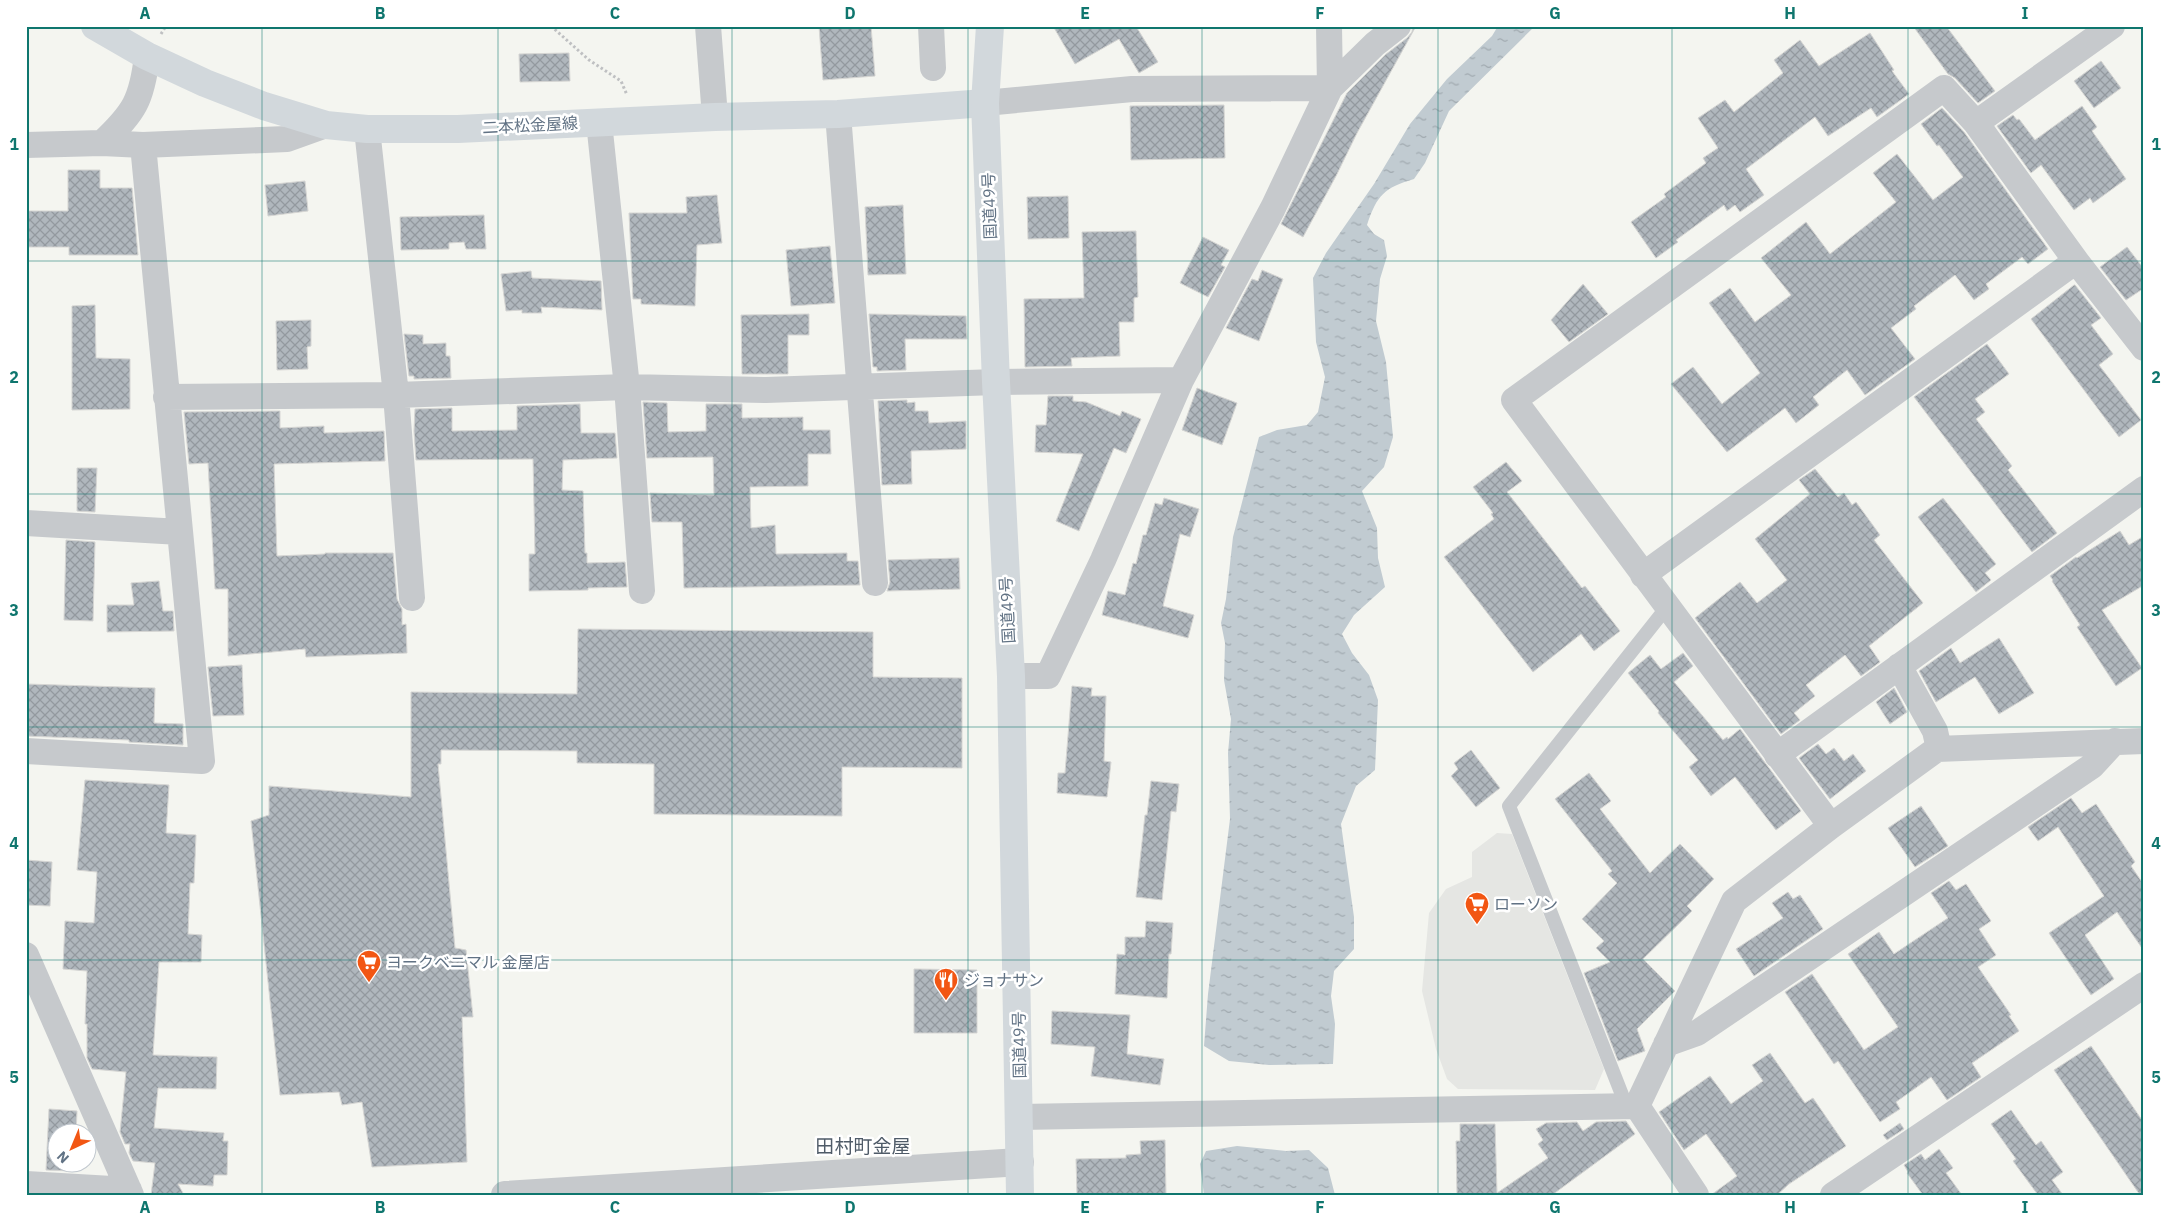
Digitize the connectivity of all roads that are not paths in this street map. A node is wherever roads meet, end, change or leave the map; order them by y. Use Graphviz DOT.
graph roads {
  1 [pos="95,26"];
  2 [pos="708,26"];
  3 [pos="931,26"];
  4 [pos="990,26"];
  5 [pos="1329,26"];
  6 [pos="1367,26"];
  7 [pos="1398,26"];
  8 [pos="2112,26"];
  9 [pos="147,56"];
  10 [pos="933,68"];
  11 [pos="1330,88"];
  12 [pos="985,103"];
  13 [pos="838,114"];
  14 [pos="715,117"];
  15 [pos="599,122"];
  16 [pos="1976,123"];
  17 [pos="326,125"];
  18 [pos="367,129"];
  19 [pos="102,143"];
  20 [pos="26,145"];
  21 [pos="143,145"];
  22 [pos="2076,261"];
  23 [pos="2144,348"];
  24 [pos="1181,380"];
  25 [pos="996,382"];
  26 [pos="860,386"];
  27 [pos="627,387"];
  28 [pos="396,395"];
  29 [pos="166,397"];
  30 [pos="2144,489"];
  31 [pos="26,523"];
  32 [pos="180,532"];
  33 [pos="1643,575"];
  34 [pos="875,583"];
  35 [pos="642,591"];
  36 [pos="412,598"];
  37 [pos="1666,607"];
  38 [pos="1899,666"];
  39 [pos="1011,676"];
  40 [pos="2115,741"];
  41 [pos="2144,741"];
  42 [pos="1939,749"];
  43 [pos="26,751"];
  44 [pos="1777,754"];
  45 [pos="1831,826"];
  46 [pos="26,956"];
  47 [pos="2144,985"];
  48 [pos="1666,1044"];
  49 [pos="1631,1106"];
  50 [pos="1020,1116"];
  51 [pos="1020,1162"];
  52 [pos="26,1184"];
  53 [pos="130,1192"];
  54 [pos="569,1192"];
  55 [pos="505,1195"];
  56 [pos="1020,1195"];
  57 [pos="1696,1195"];
  58 [pos="1832,1195"];
  1 -- 9 [label="main road, 二本松金屋線"];
  2 -- 14 [label="street"];
  3 -- 10 [label="street"];
  4 -- 12 [label="main road, 国道49号"];
  5 -- 11 [label="street"];
  6 -- 11 [label="street"];
  7 -- 11 [label="street"];
  8 -- 16 [label="street"];
  9 -- 17 [label="main road, 二本松金屋線"];
  9 -- 19 [label="street"];
  11 -- 12 [label="street"];
  11 -- 24 [label="street"];
  12 -- 13 [label="main road, 二本松金屋線"];
  12 -- 25 [label="main road, 国道49号"];
  13 -- 14 [label="main road, 二本松金屋線"];
  13 -- 26 [label="street"];
  14 -- 15 [label="main road, 二本松金屋線"];
  15 -- 18 [label="main road, 二本松金屋線"];
  15 -- 27 [label="street"];
  16 -- 22 [label="street"];
  16 -- 33 [label="street"];
  17 -- 18 [label="main road, 二本松金屋線"];
  17 -- 21 [label="street"];
  18 -- 28 [label="street"];
  19 -- 20 [label="street"];
  19 -- 21 [label="street"];
  21 -- 29 [label="street"];
  22 -- 23 [label="street"];
  22 -- 33 [label="street"];
  24 -- 25 [label="street"];
  24 -- 39 [label="street"];
  25 -- 26 [label="street"];
  25 -- 39 [label="main road, 国道49号"];
  26 -- 27 [label="street"];
  26 -- 34 [label="street"];
  27 -- 28 [label="street"];
  27 -- 35 [label="street"];
  28 -- 29 [label="street"];
  28 -- 36 [label="street"];
  29 -- 32 [label="street"];
  30 -- 38 [label="street"];
  31 -- 32 [label="street"];
  32 -- 43 [label="street"];
  33 -- 37 [label="street"];
  37 -- 44 [label="street"];
  37 -- 49 [label="lane"];
  38 -- 42 [label="street"];
  38 -- 44 [label="street"];
  39 -- 50 [label="main road, 国道49号"];
  40 -- 41 [label="street"];
  40 -- 42 [label="street"];
  40 -- 48 [label="street"];
  42 -- 45 [label="street"];
  44 -- 45 [label="street"];
  45 -- 48 [label="street"];
  46 -- 53 [label="street"];
  47 -- 58 [label="street"];
  48 -- 49 [label="street"];
  49 -- 50 [label="street"];
  49 -- 57 [label="street"];
  50 -- 51 [label="main road, 国道49号"];
  51 -- 54 [label="street"];
  51 -- 56 [label="main road, 国道49号"];
  52 -- 53 [label="street"];
  54 -- 55 [label="street"];
}
